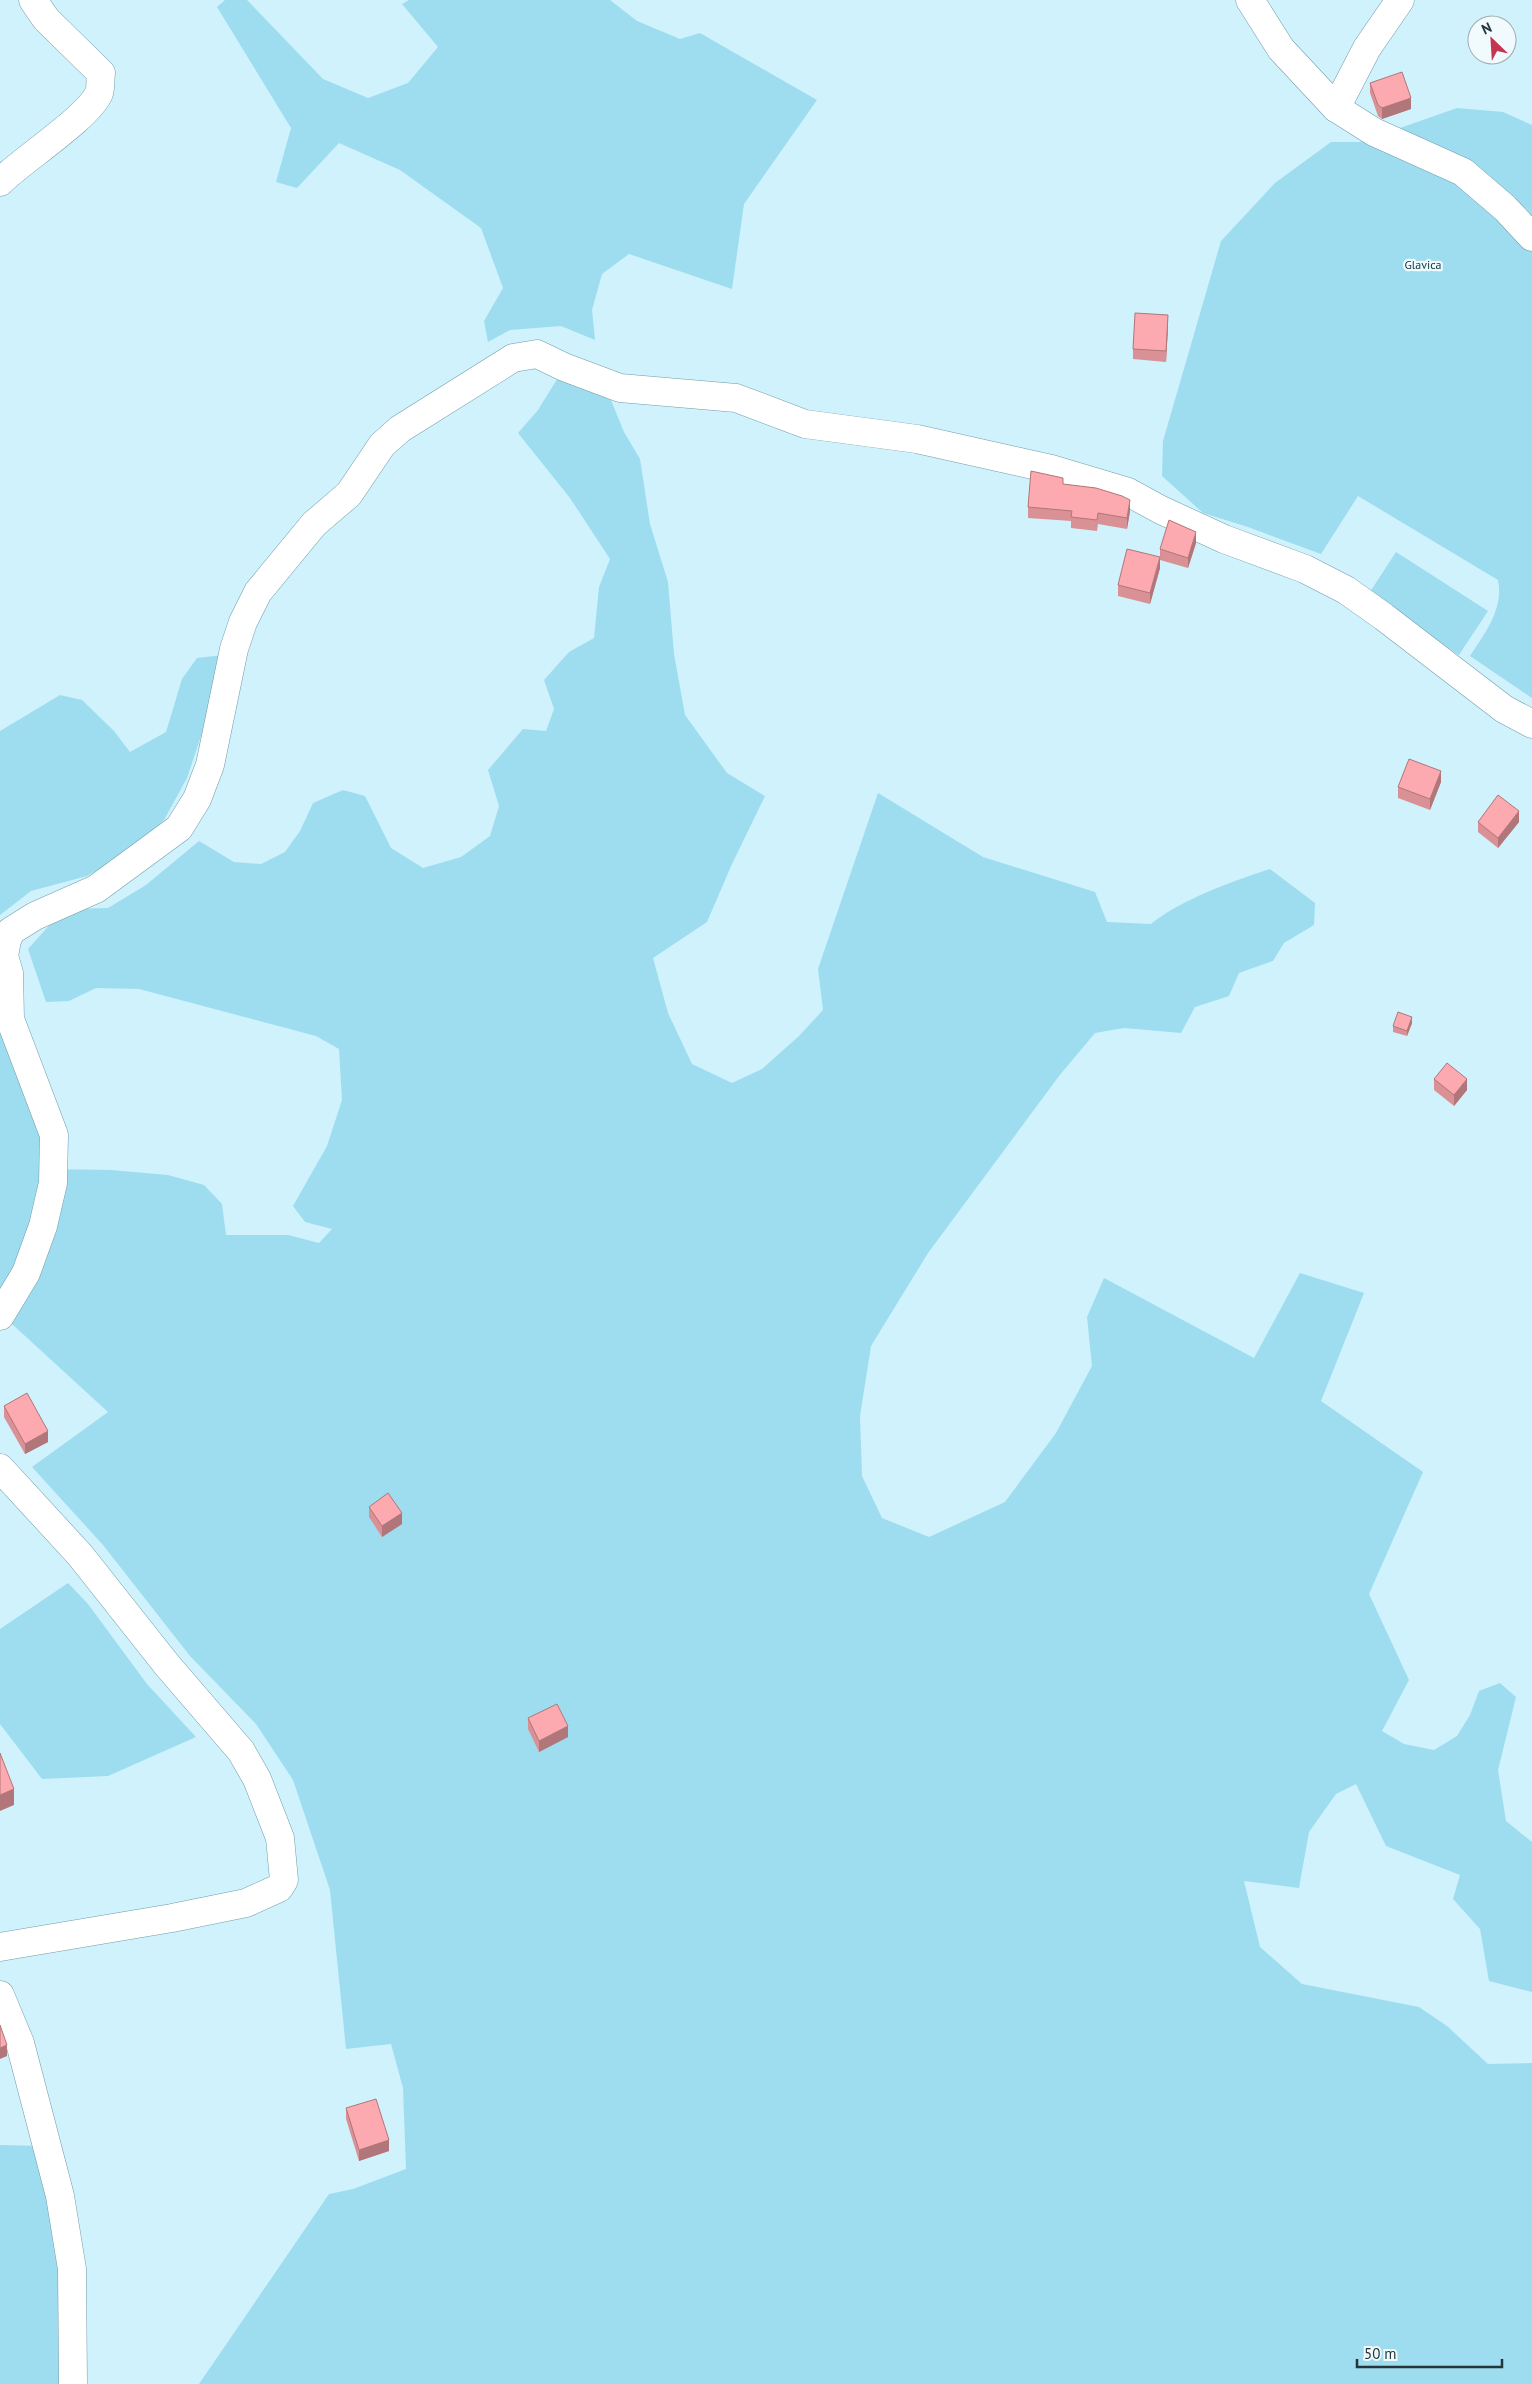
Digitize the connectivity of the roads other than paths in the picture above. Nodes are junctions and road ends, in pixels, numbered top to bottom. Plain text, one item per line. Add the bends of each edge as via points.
1 (33, 0) edge
2 (1250, 0) edge
3 (1400, 0) edge
4 (1336, 108) junction
5 (0, 182) edge
6 (1532, 237) edge
7 (1532, 724) edge
8 (5, 1020) edge
9 (0, 1316) edge
10 (0, 1468) edge
11 (0, 1947) edge
12 (0, 1994) edge
13 (73, 2384) edge

1 - 5 street via 46,19 101,74 98,93 82,114
2 - 4 street via 1281,49
3 - 4 street via 1367,48
4 - 6 street via 1374,132 1463,172 1506,208
7 - 8 street via 1504,709 1346,590 1305,569 1215,535 1128,492 1051,469 917,439 805,424 736,398 620,388 537,354 513,358 400,429 382,445 349,494 314,524 258,592 234,649 210,765 197,800 179,828 96,889 35,916 11,931 4,956 9,973
8 - 9 street via 54,1135 53,1174 43,1226 26,1273
10 - 11 street via 80,1555 166,1665 241,1751 257,1779 280,1838 284,1880 279,1888 246,1903
12 - 13 street via 20,2043 60,2196 72,2268

